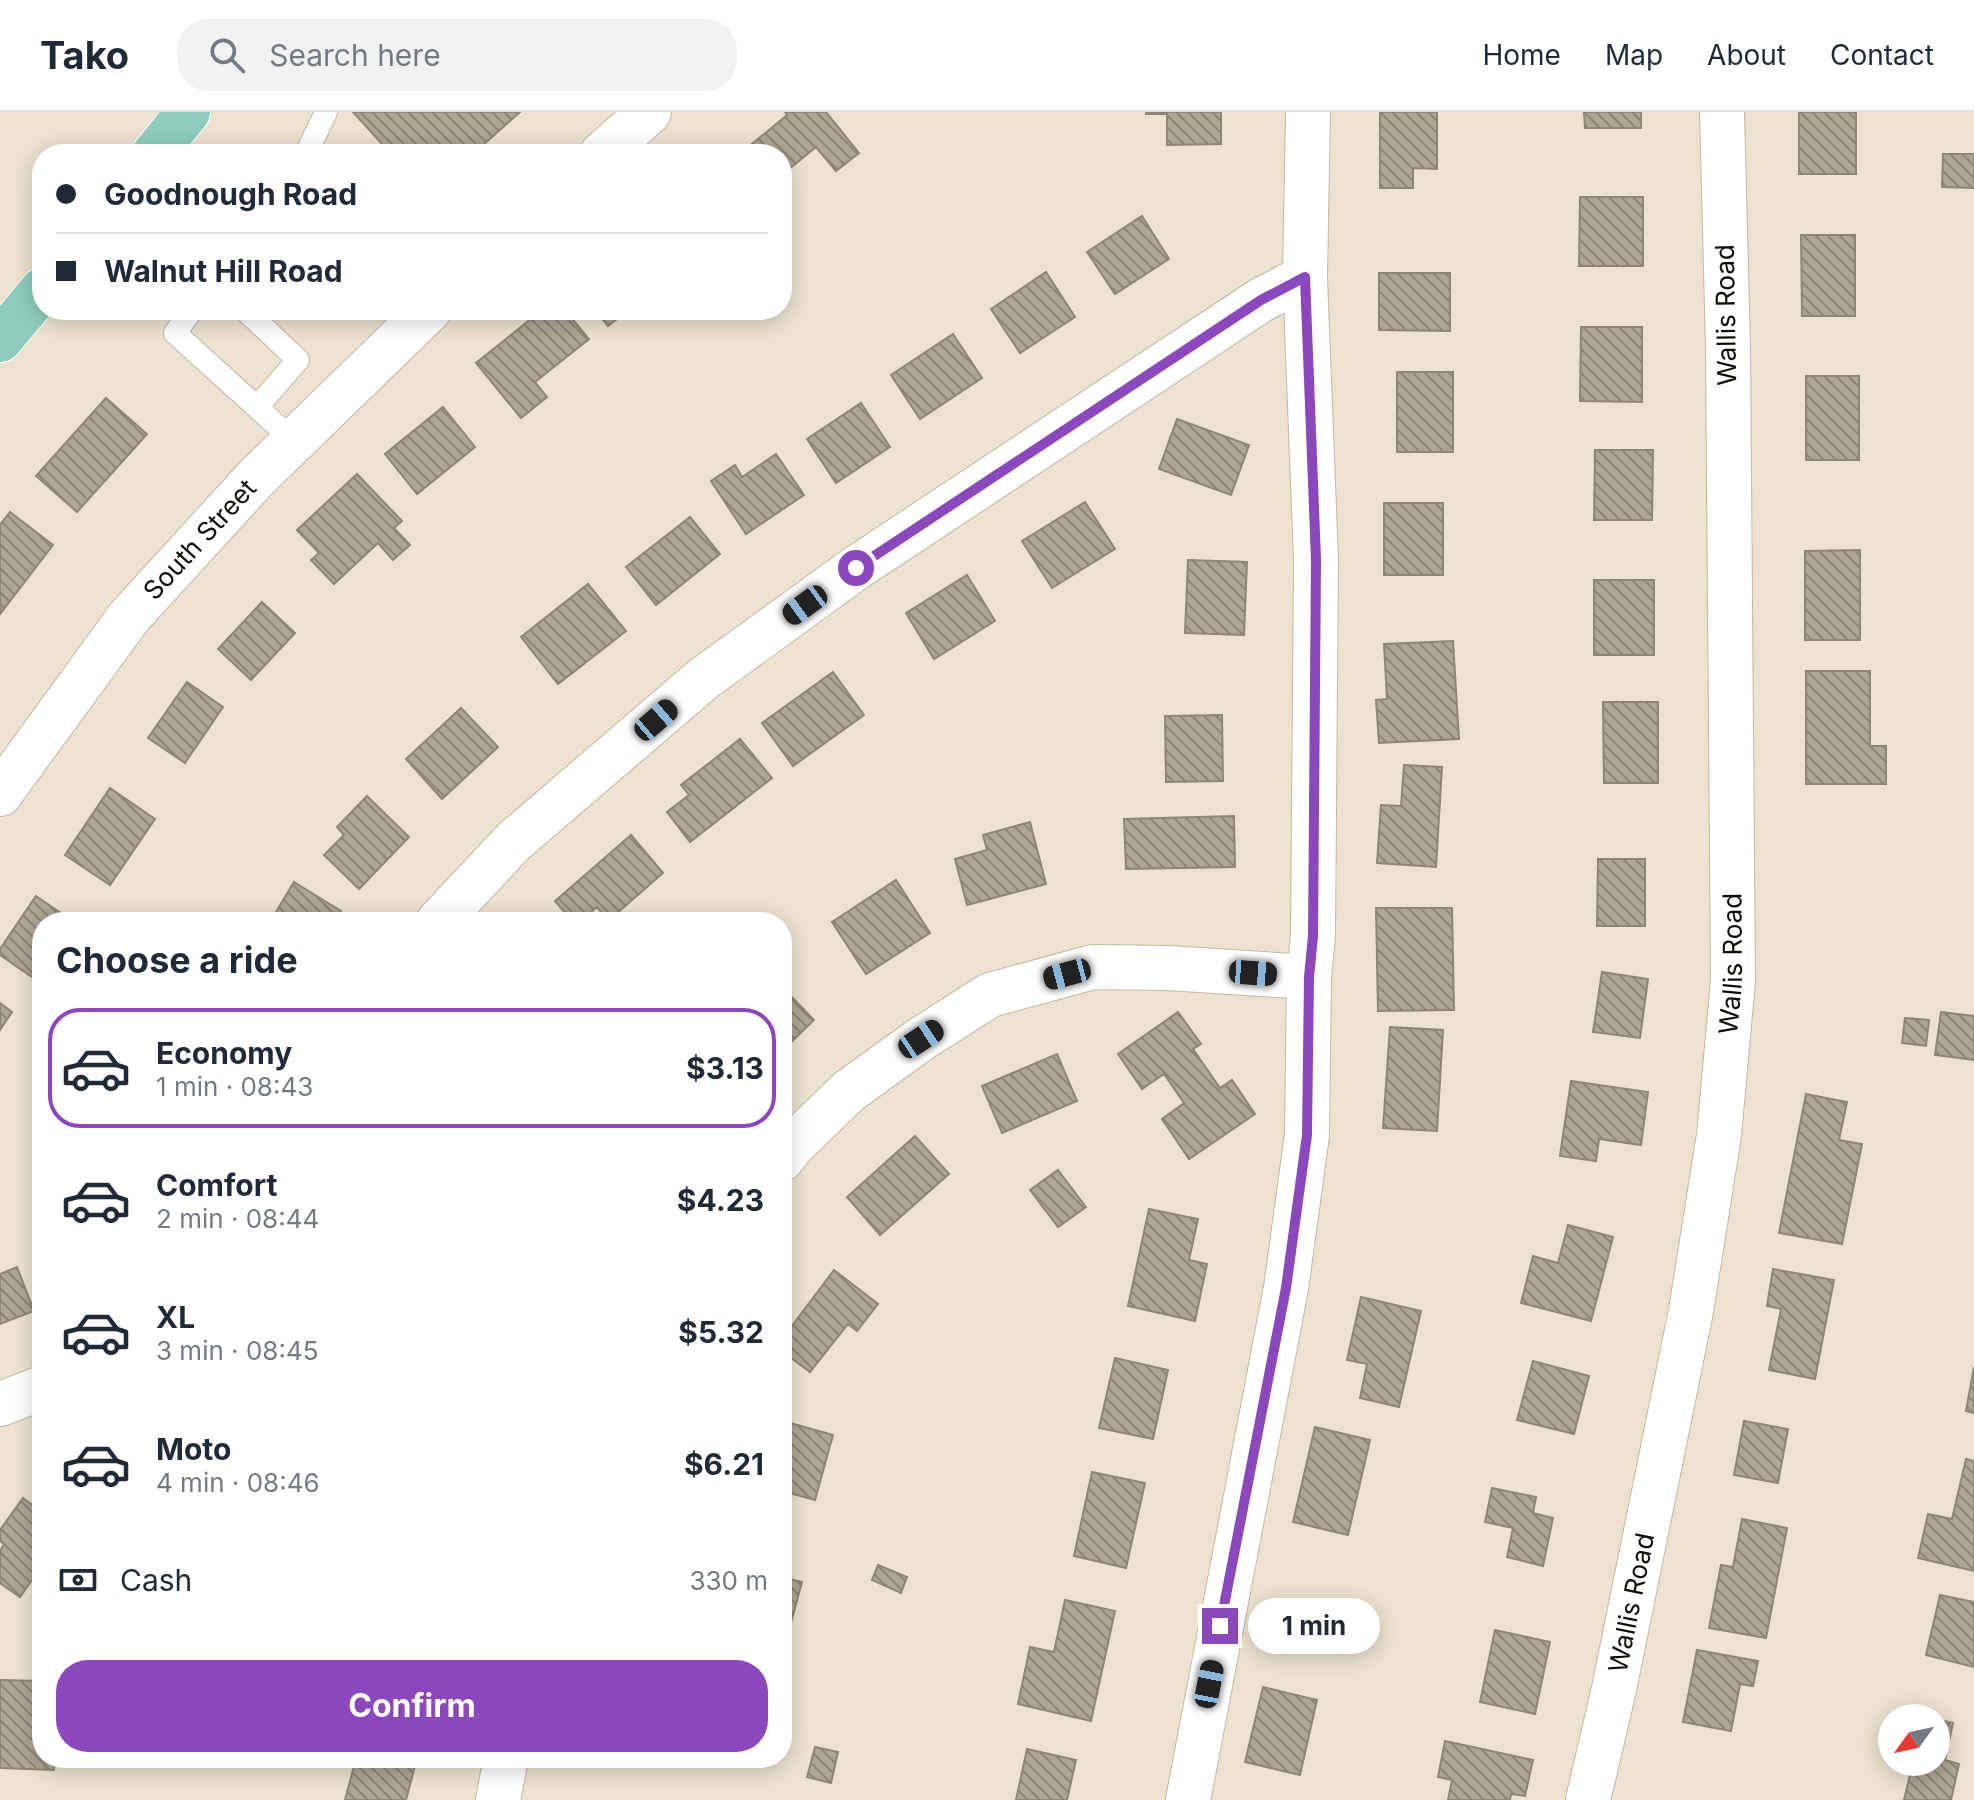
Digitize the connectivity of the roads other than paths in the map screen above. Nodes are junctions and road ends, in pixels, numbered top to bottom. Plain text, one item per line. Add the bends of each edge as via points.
1 (188, 112) edge
2 (326, 112) edge
3 (649, 112) edge
4 (1308, 112) edge
5 (1722, 112) edge
6 (162, 144) edge
7 (311, 144) edge
8 (613, 144) edge
9 (1305, 277) junction
10 (32, 302) edge
11 (185, 320) edge
12 (256, 320) edge
13 (408, 320) edge
14 (0, 340) edge
15 (257, 407) junction
16 (294, 441) junction
17 (0, 794) edge
18 (447, 912) edge
19 (1309, 977) junction
20 (792, 1146) edge
21 (32, 1392) edge
22 (0, 1404) edge
23 (504, 1768) edge
24 (498, 1800) edge
25 (1188, 1800) edge
26 (1588, 1800) edge

1 - 6 main road
2 - 7 lane
3 - 8 street
4 - 9 street
5 - 26 street, Wallis Road via 1733,981 1719,1135 1691,1311
9 - 18 street via 1261,300 869,560 703,679 514,841
9 - 19 street via 1316,560
10 - 14 main road
11 - 15 lane via 175,333
12 - 15 lane via 298,360
13 - 16 street, South Street
15 - 16 lane
16 - 17 street, South Street via 129,617
19 - 20 street via 1093,967 990,995 849,1091
19 - 25 street via 1307,1135 1286,1288
21 - 22 street
23 - 24 street

